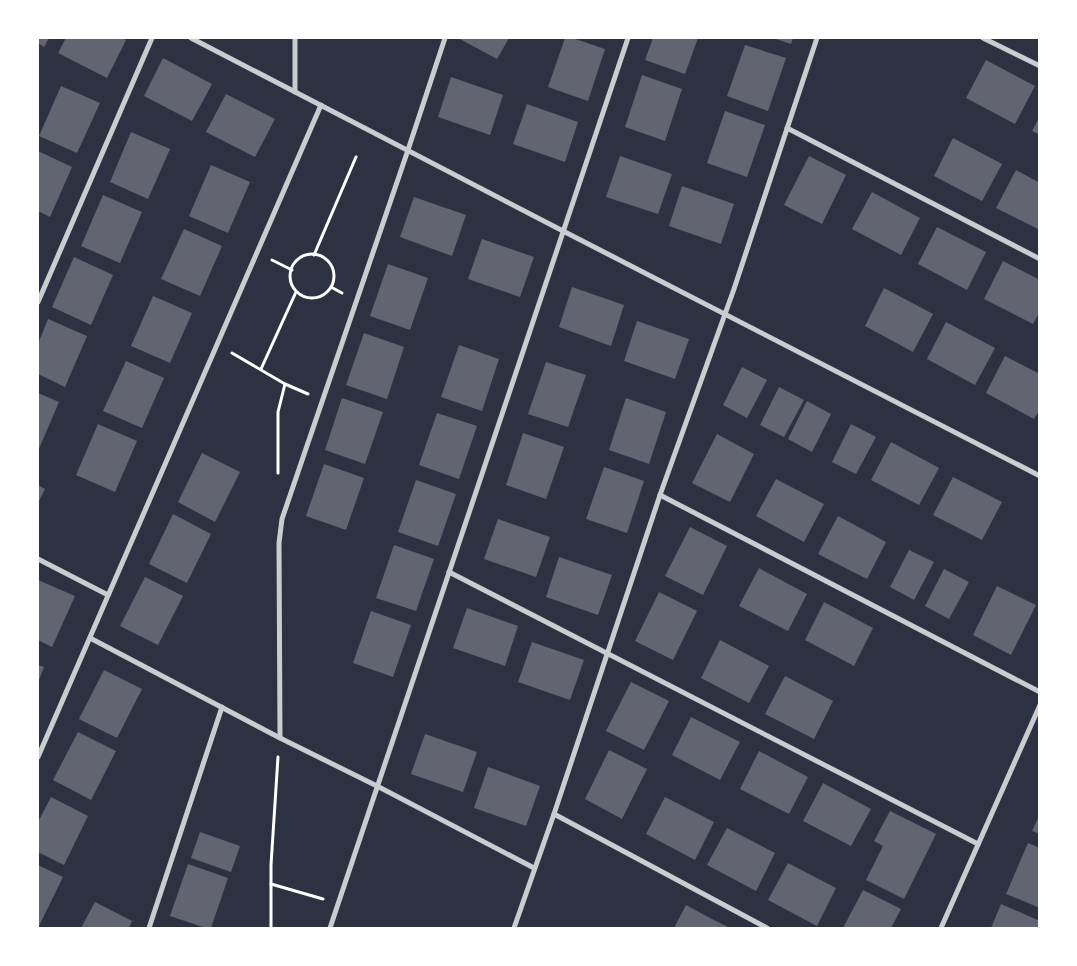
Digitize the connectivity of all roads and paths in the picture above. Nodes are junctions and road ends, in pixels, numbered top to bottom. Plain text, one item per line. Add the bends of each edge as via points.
1 (152, 38) edge
2 (191, 38) edge
3 (295, 38) edge
4 (445, 38) edge
5 (628, 38) edge
6 (818, 38) edge
7 (983, 38) edge
8 (1040, 66) edge
9 (295, 92) junction
10 (321, 105) junction
11 (787, 128) junction
12 (408, 150) junction
13 (356, 157) dead end
14 (563, 231) junction
15 (314, 255) junction
16 (1040, 260) edge
17 (296, 292) junction
18 (38, 302) edge
19 (725, 314) junction
20 (217, 344) junction
21 (261, 369) junction
22 (285, 384) junction
23 (322, 400) junction
24 (278, 473) dead end
25 (1040, 476) edge
26 (660, 495) junction
27 (38, 558) edge
28 (449, 572) junction
29 (108, 595) junction
30 (90, 638) junction
31 (607, 653) junction
32 (1040, 692) edge
33 (1040, 705) edge
34 (222, 707) junction
35 (280, 738) junction
36 (40, 745) edge
37 (38, 758) edge
38 (377, 786) junction
39 (554, 814) junction
40 (978, 844) junction
41 (534, 868) junction
42 (271, 884) junction
43 (338, 903) junction
44 (149, 928) edge
45 (271, 928) edge
46 (330, 928) edge
47 (514, 928) edge
48 (767, 928) edge
49 (941, 928) edge

1 - 18 street
2 - 9 street
3 - 9 street
4 - 12 street
5 - 14 street
6 - 11 street
7 - 8 street
9 - 10 street
10 - 12 street
10 - 20 street
11 - 16 street
11 - 19 street
12 - 14 street
12 - 23 street
13 - 15 path
14 - 19 street
14 - 28 street
15 - 17 path via 306,255 294,264 290,278
15 - 17 path via 328,260 332,266 332,286 329,292 317,298
17 - 21 path
19 - 25 street
19 - 26 street
20 - 21 path
20 - 29 street
21 - 22 path
22 - 23 path
22 - 24 path via 278,412
23 - 35 street via 282,519 279,543
26 - 31 street
26 - 32 street
27 - 29 street
28 - 31 street
28 - 38 street
29 - 30 street
30 - 34 street
30 - 36 street
31 - 39 street
31 - 40 street
33 - 40 street
34 - 35 street
34 - 44 street
35 - 38 street
35 - 42 path
36 - 37 street
38 - 41 street
38 - 43 street
39 - 41 street
39 - 48 street
40 - 49 street
41 - 47 street
42 - 43 path
42 - 45 path
43 - 46 street

